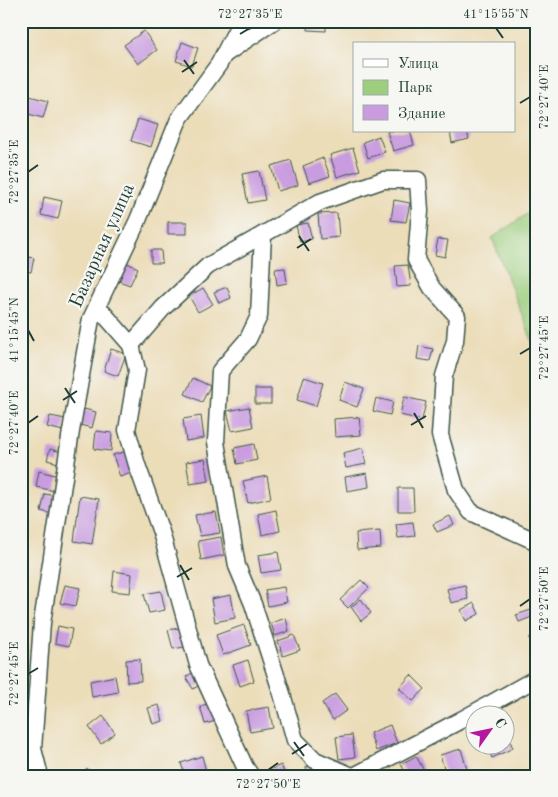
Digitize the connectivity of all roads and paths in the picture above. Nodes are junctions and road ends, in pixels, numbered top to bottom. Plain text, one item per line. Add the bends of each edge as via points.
1 (241, 21) edge
2 (274, 21) edge
3 (224, 55) junction
4 (263, 235) junction
5 (97, 306) junction
6 (131, 345) junction
7 (537, 542) edge
8 (537, 678) edge
9 (40, 776) edge
10 (251, 776) edge
11 (353, 776) edge

1 - 3 street, Базарная улица
2 - 3 street
3 - 5 street, Базарная улица via 179,119 138,220
4 - 6 street via 208,266 163,308
4 - 7 street via 320,202 383,180 418,180 420,212 416,260 432,288 457,316 456,340 444,376 440,435 456,490 471,512
4 - 11 street via 259,316 248,339 220,371 216,442 237,566 256,613 295,740 315,760
5 - 6 street
5 - 9 street, Базарная улица via 91,319 71,431 42,623 33,750
6 - 10 street via 137,370 127,430 198,665
8 - 11 street

